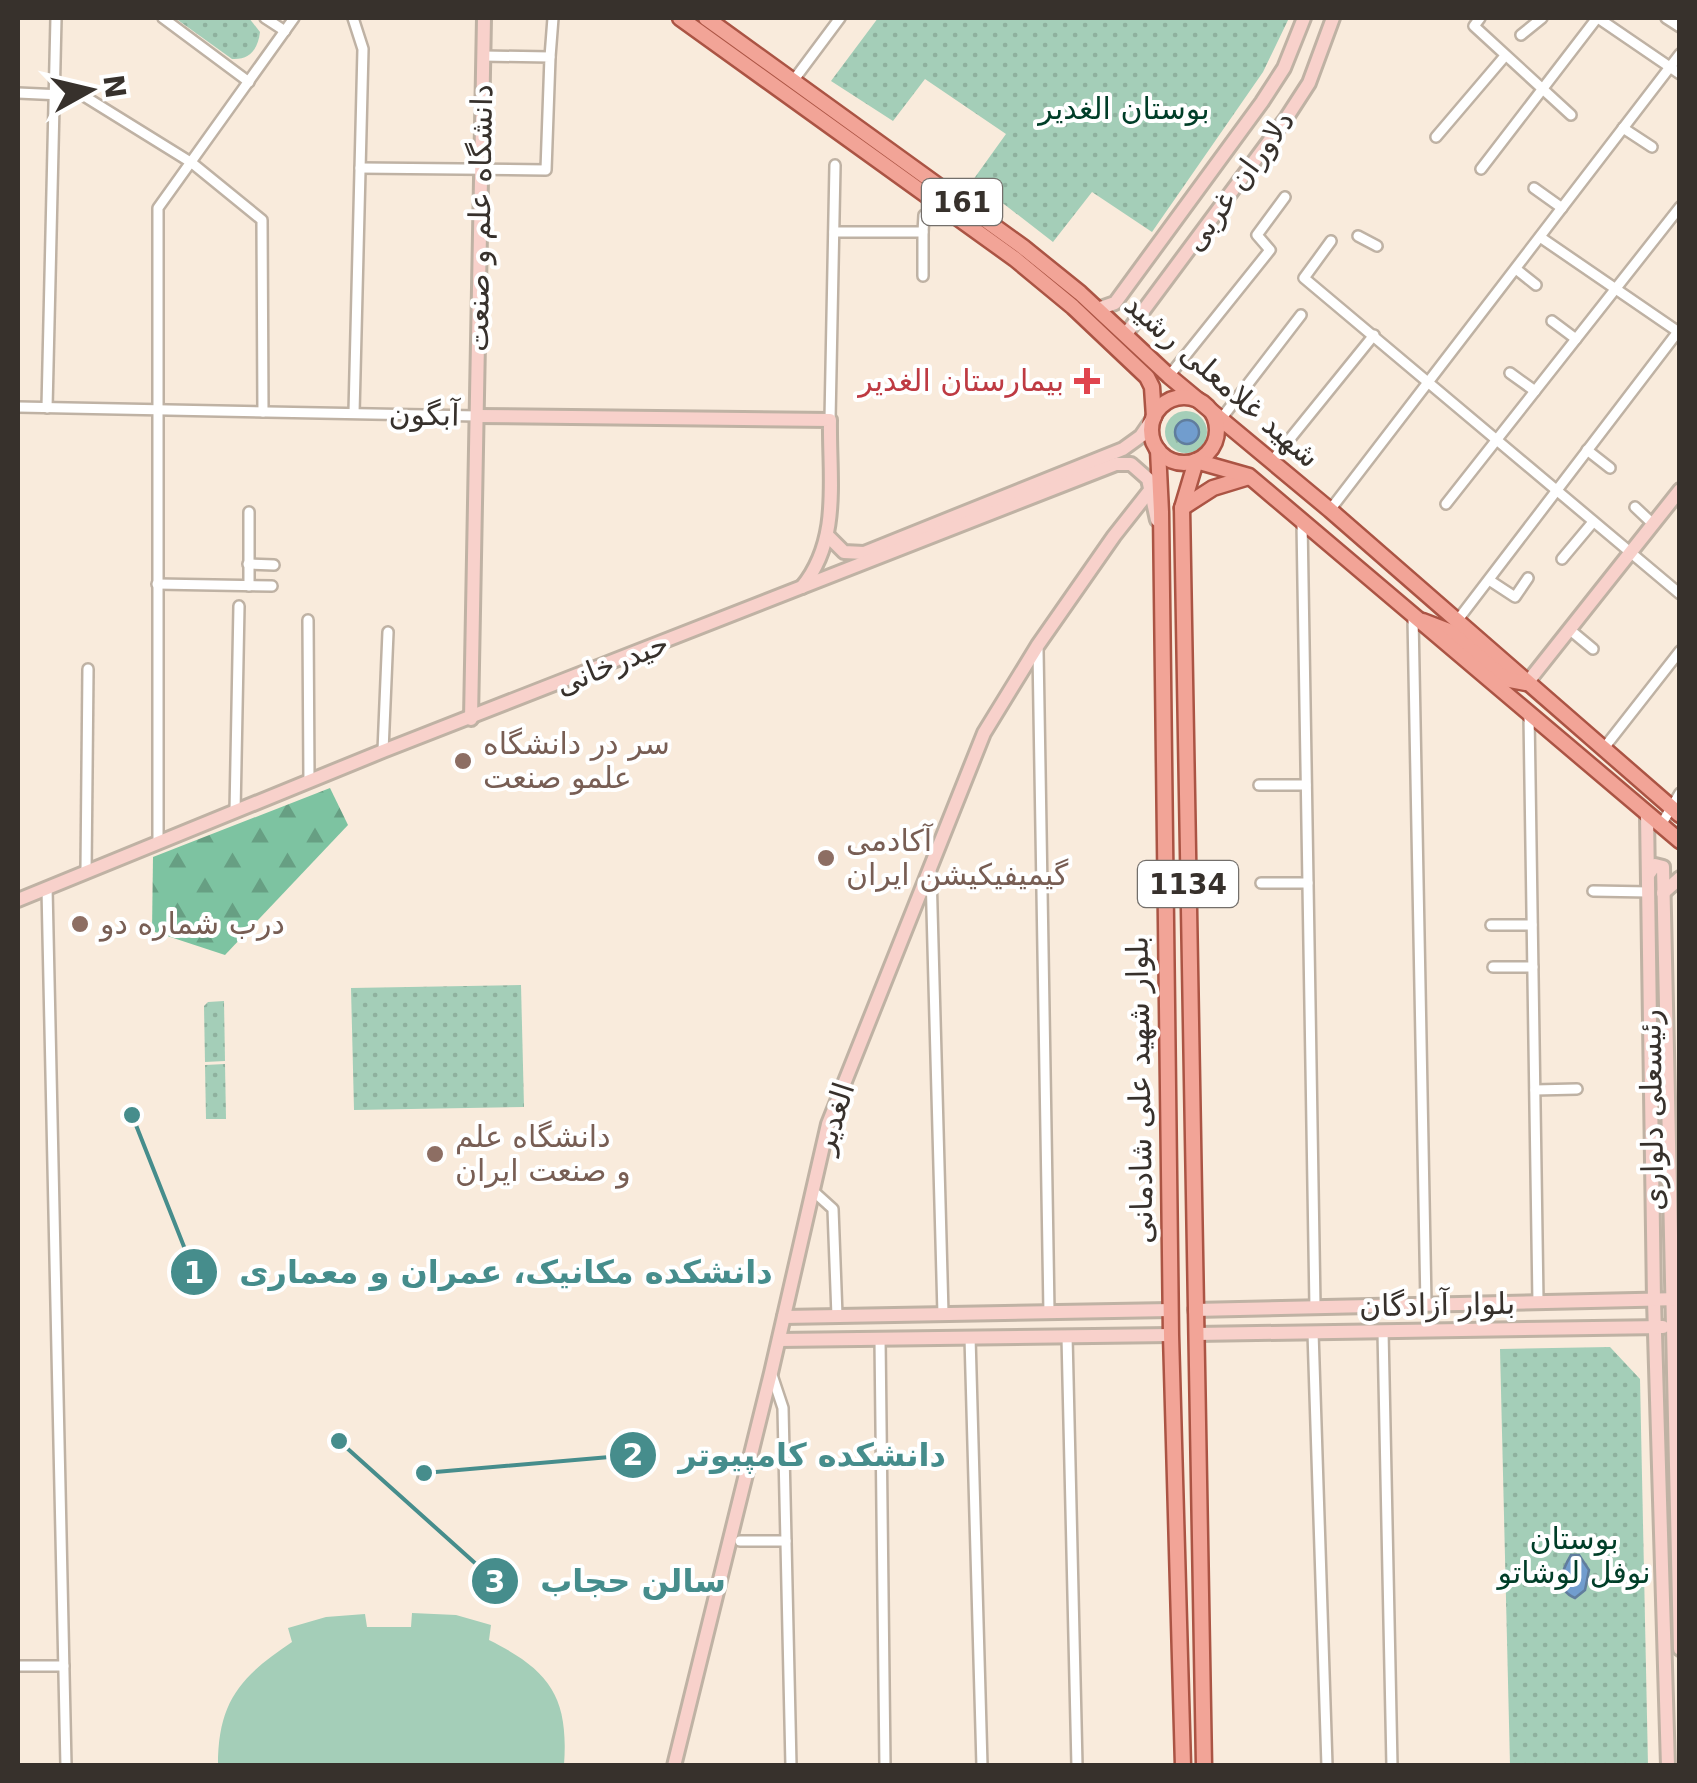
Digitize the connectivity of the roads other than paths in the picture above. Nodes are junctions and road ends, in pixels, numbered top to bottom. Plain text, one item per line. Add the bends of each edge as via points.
1 (56, 18) edge
2 (163, 18) edge
3 (265, 18) edge
4 (294, 18) edge
5 (353, 18) edge
6 (484, 18) edge
7 (553, 18) edge
8 (680, 18) edge
9 (706, 18) edge
10 (840, 18) edge
11 (1304, 18) edge
12 (1333, 18) edge
13 (1542, 18) edge
14 (1598, 18) edge
15 (1666, 18) edge
16 (1477, 22) edge
17 (1680, 26) edge
18 (285, 31) junction
19 (1520, 35) dead end
20 (1680, 54) edge
21 (483, 56) junction
22 (1505, 56) junction
23 (550, 57) junction
24 (1669, 68) junction
25 (1680, 74) edge
26 (793, 80) junction
27 (248, 82) junction
28 (1541, 90) junction
29 (18, 93) edge
30 (52, 94) junction
31 (1571, 115) dead end
32 (1623, 128) junction
33 (1436, 136) dead end
34 (1652, 147) dead end
35 (192, 163) junction
36 (836, 165) dead end
37 (360, 168) junction
38 (481, 168) junction
39 (1481, 168) dead end
40 (1534, 188) dead end
41 (1284, 197) dead end
42 (1680, 207) edge
43 (1562, 208) junction
44 (924, 215) dead end
45 (834, 232) junction
46 (924, 232) junction
47 (1358, 236) dead end
48 (1540, 237) junction
49 (1331, 241) dead end
50 (1377, 246) dead end
51 (1516, 269) junction
52 (923, 276) dead end
53 (1536, 284) dead end
54 (1615, 289) junction
55 (1098, 309) junction
56 (1301, 314) dead end
57 (1552, 321) dead end
58 (1679, 332) edge
59 (1126, 334) junction
60 (1374, 334) junction
61 (1576, 339) junction
62 (1510, 373) dead end
63 (1170, 376) junction
64 (1428, 382) junction
65 (1535, 391) junction
66 (1204, 404) junction
67 (18, 407) edge
68 (47, 408) junction
69 (156, 410) junction
70 (264, 412) junction
71 (354, 413) junction
72 (477, 416) junction
73 (507, 416) junction
74 (1154, 417) junction
75 (1221, 419) junction
76 (830, 420) junction
77 (1496, 440) junction
78 (476, 442) junction
79 (1158, 450) junction
80 (1587, 450) junction
81 (1196, 461) junction
82 (1272, 461) junction
83 (1610, 468) dead end
84 (1250, 476) junction
85 (1680, 490) edge
86 (1557, 491) junction
87 (1156, 493) junction
88 (1183, 503) junction
89 (1446, 504) dead end
90 (1636, 507) dead end
91 (1674, 508) edge
92 (1330, 510) junction
93 (249, 512) dead end
94 (1302, 519) junction
95 (1125, 522) junction
96 (1593, 522) junction
97 (1653, 524) junction
98 (1160, 529) junction
99 (829, 536) junction
100 (1630, 552) junction
101 (1562, 559) dead end
102 (248, 564) junction
103 (274, 565) dead end
104 (1528, 578) dead end
105 (1489, 580) junction
106 (156, 584) junction
107 (248, 586) junction
108 (272, 586) dead end
109 (800, 589) junction
110 (1680, 594) edge
111 (238, 606) dead end
112 (1413, 617) junction
113 (308, 620) dead end
114 (1457, 622) junction
115 (1569, 629) junction
116 (388, 632) dead end
117 (1038, 645) junction
118 (1593, 650) dead end
119 (1680, 651) edge
120 (88, 669) dead end
121 (1526, 683) junction
122 (1554, 706) junction
123 (471, 719) junction
124 (1534, 719) junction
125 (1604, 748) junction
126 (383, 751) junction
127 (310, 781) junction
128 (1306, 784) junction
129 (1259, 785) dead end
130 (1680, 793) edge
131 (1674, 810) edge
132 (235, 812) junction
133 (1648, 814) junction
134 (1660, 826) junction
135 (1680, 841) edge
136 (158, 843) junction
137 (931, 866) junction
138 (86, 872) junction
139 (1680, 878) edge
140 (1308, 882) junction
141 (1261, 884) dead end
142 (47, 888) junction
143 (1593, 891) dead end
144 (1656, 892) junction
145 (18, 900) edge
146 (1532, 925) junction
147 (1491, 926) dead end
148 (1492, 967) dead end
149 (1533, 967) junction
150 (1577, 1089) dead end
151 (1535, 1090) junction
152 (812, 1190) junction
153 (1654, 1300) junction
154 (1675, 1300) edge
155 (1538, 1302) junction
156 (1426, 1305) junction
157 (1315, 1307) junction
158 (1170, 1310) junction
159 (1195, 1310) junction
160 (1049, 1312) junction
161 (943, 1314) junction
162 (837, 1316) junction
163 (784, 1317) junction
164 (1655, 1327) junction
165 (1675, 1327) edge
166 (1384, 1331) junction
167 (1313, 1332) junction
168 (1196, 1334) junction
169 (1171, 1335) junction
170 (1067, 1336) junction
171 (970, 1338) junction
172 (880, 1339) junction
173 (779, 1340) junction
174 (771, 1373) junction
175 (740, 1541) dead end
176 (786, 1541) junction
177 (1680, 1649) edge
178 (18, 1666) edge
179 (64, 1666) junction
180 (66, 1766) edge
181 (674, 1766) edge
182 (791, 1766) edge
183 (886, 1766) edge
184 (982, 1766) edge
185 (1076, 1766) edge
186 (1183, 1766) edge
187 (1204, 1766) edge
188 (1327, 1766) edge
189 (1392, 1766) edge
190 (1668, 1766) edge

1 - 30 street
2 - 27 street
3 - 18 street
4 - 18 street
5 - 37 street via 363,49
6 - 21 main road, دانشگاه علم و صنعت
7 - 23 street
8 - 74 main road, شهید غلامعلی رشید / 161 via 1015,259 1147,377
9 - 26 main road, شهید غلامعلی رشید / 161
10 - 26 street
11 - 55 main road, دلاوران غربی via 1284,68 1233,144 1115,303
12 - 59 main road, دلاوران غربی via 1309,83 1287,117
13 - 19 street
14 - 24 street
14 - 28 street
15 - 17 street
16 - 22 street
18 - 27 street
20 - 24 street
21 - 23 street
21 - 38 main road, دانشگاه علم و صنعت
22 - 28 street
22 - 33 street
23 - 38 street via 546,170
24 - 25 street
24 - 32 street
26 - 55 main road, شهید غلامعلی رشید / 161
27 - 35 street
28 - 31 street
28 - 39 street
29 - 30 street
30 - 35 street via 84,96
30 - 68 street
32 - 34 street
32 - 43 street
35 - 69 street via 158,208
35 - 70 street via 262,220
36 - 45 street
37 - 38 street
37 - 71 street
38 - 72 main road, دانشگاه علم و صنعت
40 - 43 street
41 - 63 street via 1258,234 1270,250
42 - 54 street
43 - 48 street
44 - 46 street
45 - 46 street
45 - 76 street
46 - 52 street
47 - 50 street
48 - 51 street
48 - 54 street
49 - 60 street via 1304,278
51 - 53 street
51 - 64 street
54 - 58 street
54 - 61 street
55 - 59 main road, شهید غلامعلی رشید / 161
56 - 75 street
57 - 61 street
58 - 80 street
59 - 63 main road, شهید غلامعلی رشید / 161
60 - 64 street
60 - 82 street
61 - 65 street
62 - 65 street
63 - 66 main road, شهید غلامعلی رشید / 161
64 - 77 street
64 - 92 street
65 - 77 street
66 - 74 main road via 1176,398
66 - 75 main road, شهید غلامعلی رشید / 161
66 - 81 main road via 1216,435
67 - 68 street, آبگون
68 - 69 street, آبگون
69 - 70 street, آبگون
69 - 106 street
70 - 71 street, آبگون
71 - 72 street, آبگون
72 - 73 main road, آبگون
72 - 78 main road, دانشگاه علم و صنعت
73 - 76 main road, آبگون
73 - 78 main road via 490,422
74 - 79 main road
74 - 99 main road via 1123,450 864,553 844,552
75 - 82 main road, شهید غلامعلی رشید / 161
76 - 99 main road
77 - 86 street
77 - 89 street
78 - 123 main road, دانشگاه علم و صنعت
79 - 81 main road via 1179,463
79 - 87 main road, بلوار شهید علی شادمانی / 1134
80 - 83 street
80 - 86 street
81 - 84 main road, شهید غلامعلی رشید
81 - 88 main road, بلوار شهید علی شادمانی / 1134
82 - 92 main road, شهید غلامعلی رشید / 161
84 - 88 main road
84 - 94 main road, شهید غلامعلی رشید
85 - 91 main road
86 - 96 street
86 - 105 street
87 - 88 main road via 1172,493
87 - 95 main road, الغدیر
87 - 98 main road, بلوار شهید علی شادمانی / 1134
87 - 109 main road, حیدرخانی via 1131,464 1116,464
88 - 159 main road, بلوار شهید علی شادمانی / 1134
90 - 97 street
91 - 97 main road
92 - 114 main road, شهید غلامعلی رشید / 161
93 - 102 street
94 - 112 main road, شهید غلامعلی رشید
94 - 128 street
95 - 98 main road
95 - 117 main road, الغدیر
96 - 100 street
96 - 101 street
97 - 100 main road
98 - 158 main road, بلوار شهید علی شادمانی / 1134
99 - 109 main road
100 - 110 street
100 - 115 main road
102 - 103 street
102 - 107 street
104 - 105 street via 1515,598
105 - 114 street
106 - 107 street
106 - 136 street
107 - 108 street
109 - 123 main road, حیدرخانی
111 - 132 street
112 - 121 main road via 1449,631 1505,680
112 - 124 main road, شهید غلامعلی رشید
112 - 156 street
113 - 127 street
114 - 121 main road, شهید غلامعلی رشید / 161
115 - 118 street
115 - 121 main road
116 - 126 street
117 - 137 main road, الغدیر via 984,734
117 - 160 street
119 - 125 street
120 - 138 street
121 - 122 main road, شهید غلامعلی رشید / 161
122 - 124 main road
122 - 125 main road, شهید غلامعلی رشید / 161
123 - 126 main road, حیدرخانی
124 - 133 main road, شهید غلامعلی رشید
124 - 146 street
125 - 131 main road, شهید غلامعلی رشید / 161
126 - 127 main road, حیدرخانی
127 - 132 main road, حیدرخانی
128 - 129 street
128 - 140 street
130 - 131 street
131 - 134 street
132 - 136 main road, حیدرخانی
133 - 134 main road, شهید غلامعلی رشید
133 - 144 main road, رئیسعلی دلواری via 1648,874
134 - 135 main road, شهید غلامعلی رشید
136 - 138 main road, حیدرخانی
137 - 152 main road, الغدیر via 828,1124
137 - 161 street
138 - 142 main road, حیدرخانی
139 - 144 main road
140 - 141 street
140 - 157 street
142 - 145 main road, حیدرخانی
142 - 179 street
143 - 144 street
144 - 153 main road, رئیسعلی دلواری
144 - 154 main road, رئیسعلی دلواری
146 - 147 street
146 - 149 street
148 - 149 street
149 - 151 street
150 - 151 street
151 - 155 street
152 - 162 street via 833,1209
152 - 163 main road, الغدیر
153 - 154 main road, بلوار آزادگان
153 - 155 main road, بلوار آزادگان
153 - 164 main road, رئیسعلی دلواری
154 - 165 main road, رئیسعلی دلواری
155 - 156 main road, بلوار آزادگان
156 - 157 main road, بلوار آزادگان
157 - 159 main road, بلوار آزادگان
158 - 159 main road
158 - 160 main road
158 - 169 main road, 1134
159 - 168 main road, 1134
160 - 161 main road
161 - 162 main road
162 - 163 main road
163 - 173 main road, الغدیر
164 - 165 main road, بلوار آزادگان
164 - 166 main road, بلوار آزادگان
164 - 190 main road, رئیسعلی دلواری
165 - 177 main road, رئیسعلی دلواری
166 - 167 main road, بلوار آزادگان
166 - 189 street
167 - 168 main road, بلوار آزادگان
167 - 188 street
168 - 169 main road
168 - 187 main road, 1134
169 - 170 main road
169 - 186 main road, 1134
170 - 171 main road
170 - 185 street
171 - 172 main road
171 - 184 street
172 - 173 main road
172 - 183 street
173 - 174 main road, الغدیر
174 - 176 street via 783,1408
174 - 181 main road, الغدیر
175 - 176 street
176 - 182 street
178 - 179 street
179 - 180 street

